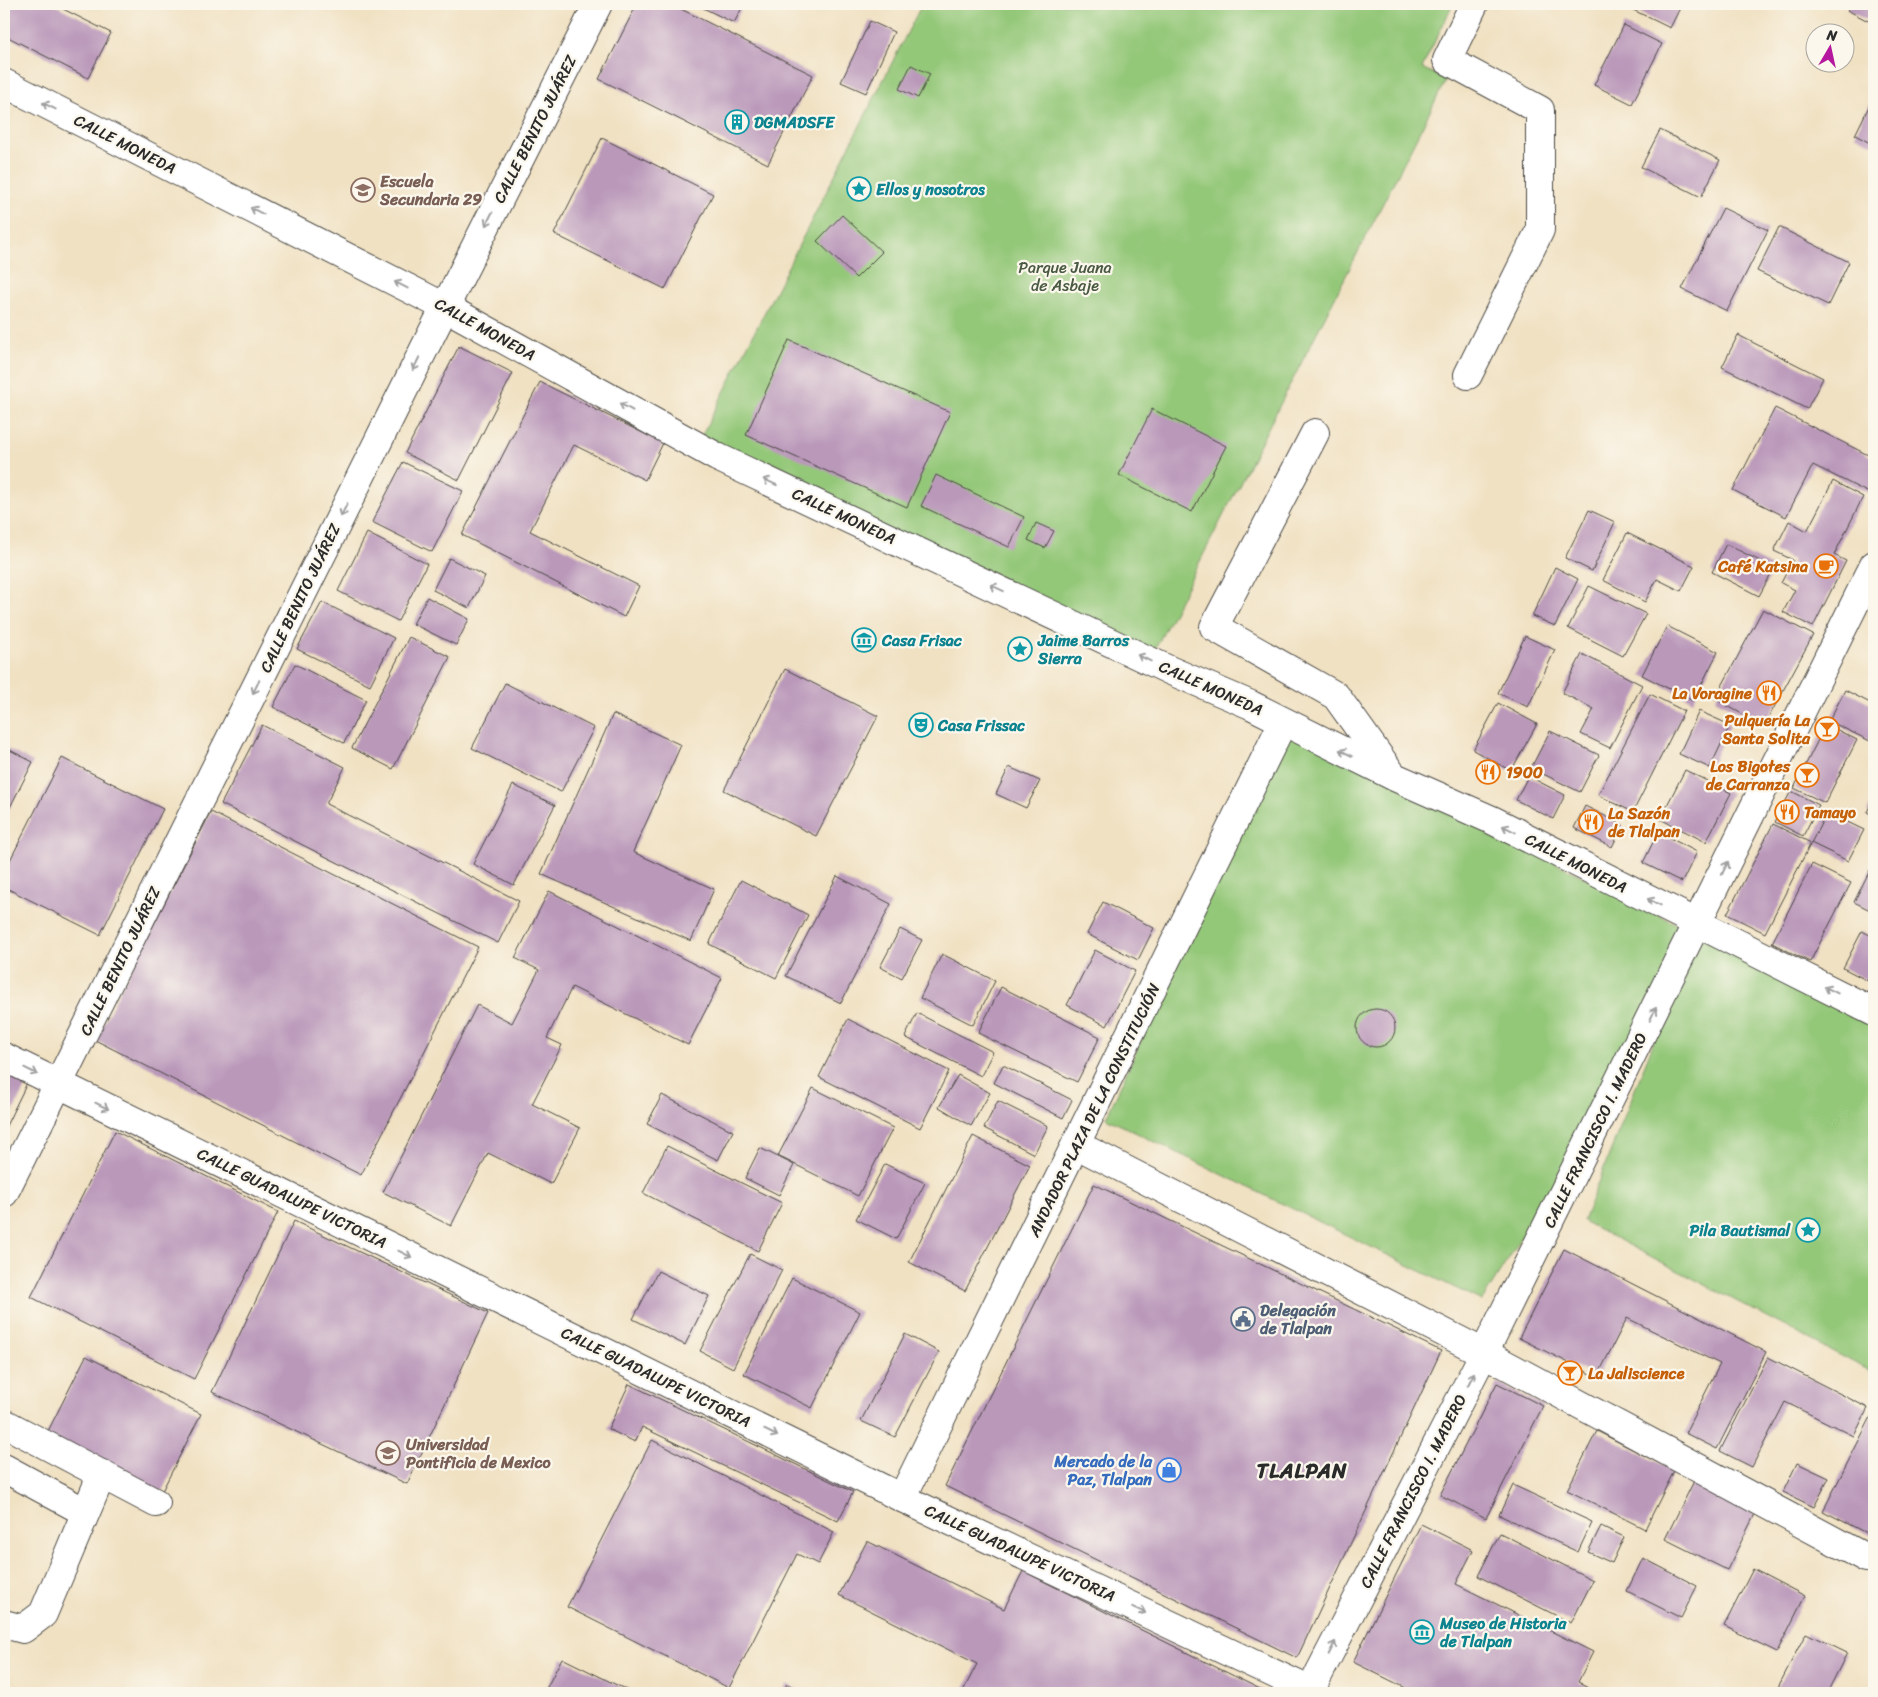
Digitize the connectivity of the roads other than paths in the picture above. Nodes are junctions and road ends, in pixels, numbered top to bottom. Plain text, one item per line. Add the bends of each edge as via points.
1 (598, 4) edge
2 (1474, 4) edge
3 (4, 84) edge
4 (445, 307) junction
5 (1468, 375) dead end
6 (1315, 432) dead end
7 (1874, 565) edge
8 (1283, 722) junction
9 (1393, 776) junction
10 (1698, 924) junction
11 (1874, 1012) edge
12 (4, 1057) edge
13 (59, 1084) junction
14 (1077, 1145) junction
15 (4, 1193) edge
16 (1484, 1353) junction
17 (4, 1423) edge
18 (4, 1468) edge
19 (102, 1474) junction
20 (902, 1498) junction
21 (156, 1503) dead end
22 (85, 1512) junction
23 (1866, 1558) dead end
24 (4, 1624) edge
25 (1311, 1692) edge

1 -> 4 street, CALLE BENITO JUÁREZ
2 - 5 street via 1447,60 1540,110 1540,230
4 -> 3 street, CALLE MONEDA
8 -> 4 street, CALLE MONEDA via 716,457
4 -> 13 street, CALLE BENITO JUÁREZ
6 - 9 street via 1214,627 1336,696
10 -> 7 street, CALLE FRANCISCO I. MADERO
9 -> 8 street, CALLE MONEDA
8 - 14 street, ANDADOR PLAZA DE LA CONSTITUCIÓN
10 -> 9 street, CALLE MONEDA via 1492,820
11 -> 10 street, CALLE MONEDA
16 -> 10 street, CALLE FRANCISCO I. MADERO
12 -> 13 street, CALLE GUADALUPE VICTORIA
13 - 15 street, CALLE BENITO JUÁREZ
13 -> 20 street, CALLE GUADALUPE VICTORIA
14 - 16 street
14 - 20 street, ANDADOR PLAZA DE LA CONSTITUCIÓN
16 - 23 street
25 -> 16 street, CALLE FRANCISCO I. MADERO
17 - 19 street
18 - 22 street
19 - 21 street
19 - 22 street
20 -> 25 street, CALLE GUADALUPE VICTORIA
22 - 24 street via 43,1614 22,1629

